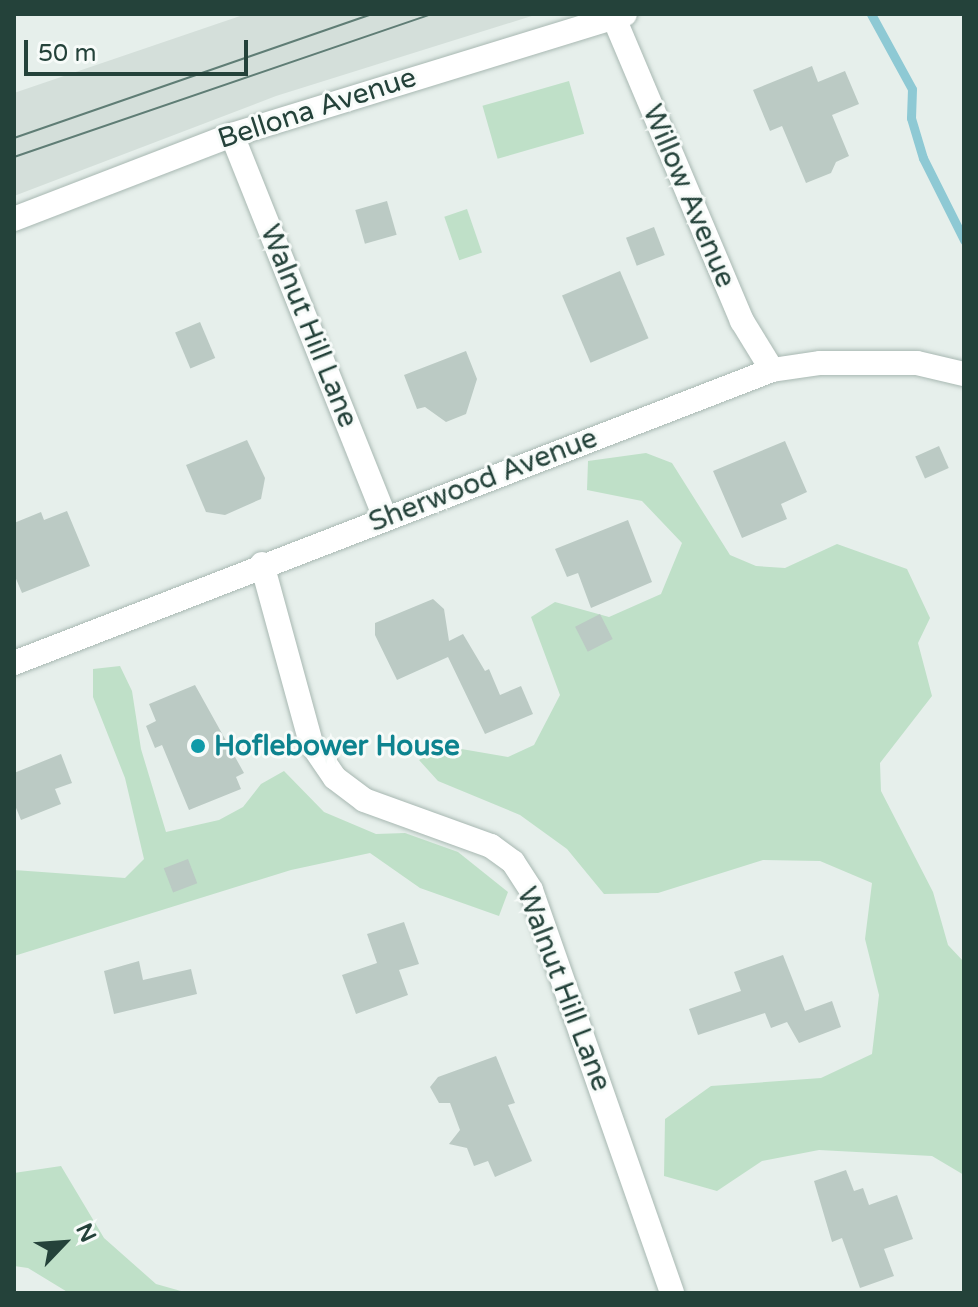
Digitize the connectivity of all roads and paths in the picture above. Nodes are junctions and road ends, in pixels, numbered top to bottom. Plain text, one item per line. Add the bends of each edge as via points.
1 (620, 16) edge
2 (232, 135) junction
3 (14, 219) edge
4 (772, 370) junction
5 (964, 374) edge
6 (385, 517) junction
7 (262, 564) junction
8 (14, 663) edge
9 (672, 1293) edge

1 - 2 street, Bellona Avenue
1 - 4 street, Willow Avenue via 742,321
2 - 3 street, Bellona Avenue
2 - 6 street, Walnut Hill Lane
4 - 5 street, Sherwood Avenue via 820,363 917,363
4 - 6 street, Sherwood Avenue
6 - 7 street, Sherwood Avenue
7 - 8 street, Sherwood Avenue
7 - 9 street, Walnut Hill Lane via 311,743 335,778 364,800 491,846 513,862 531,890

